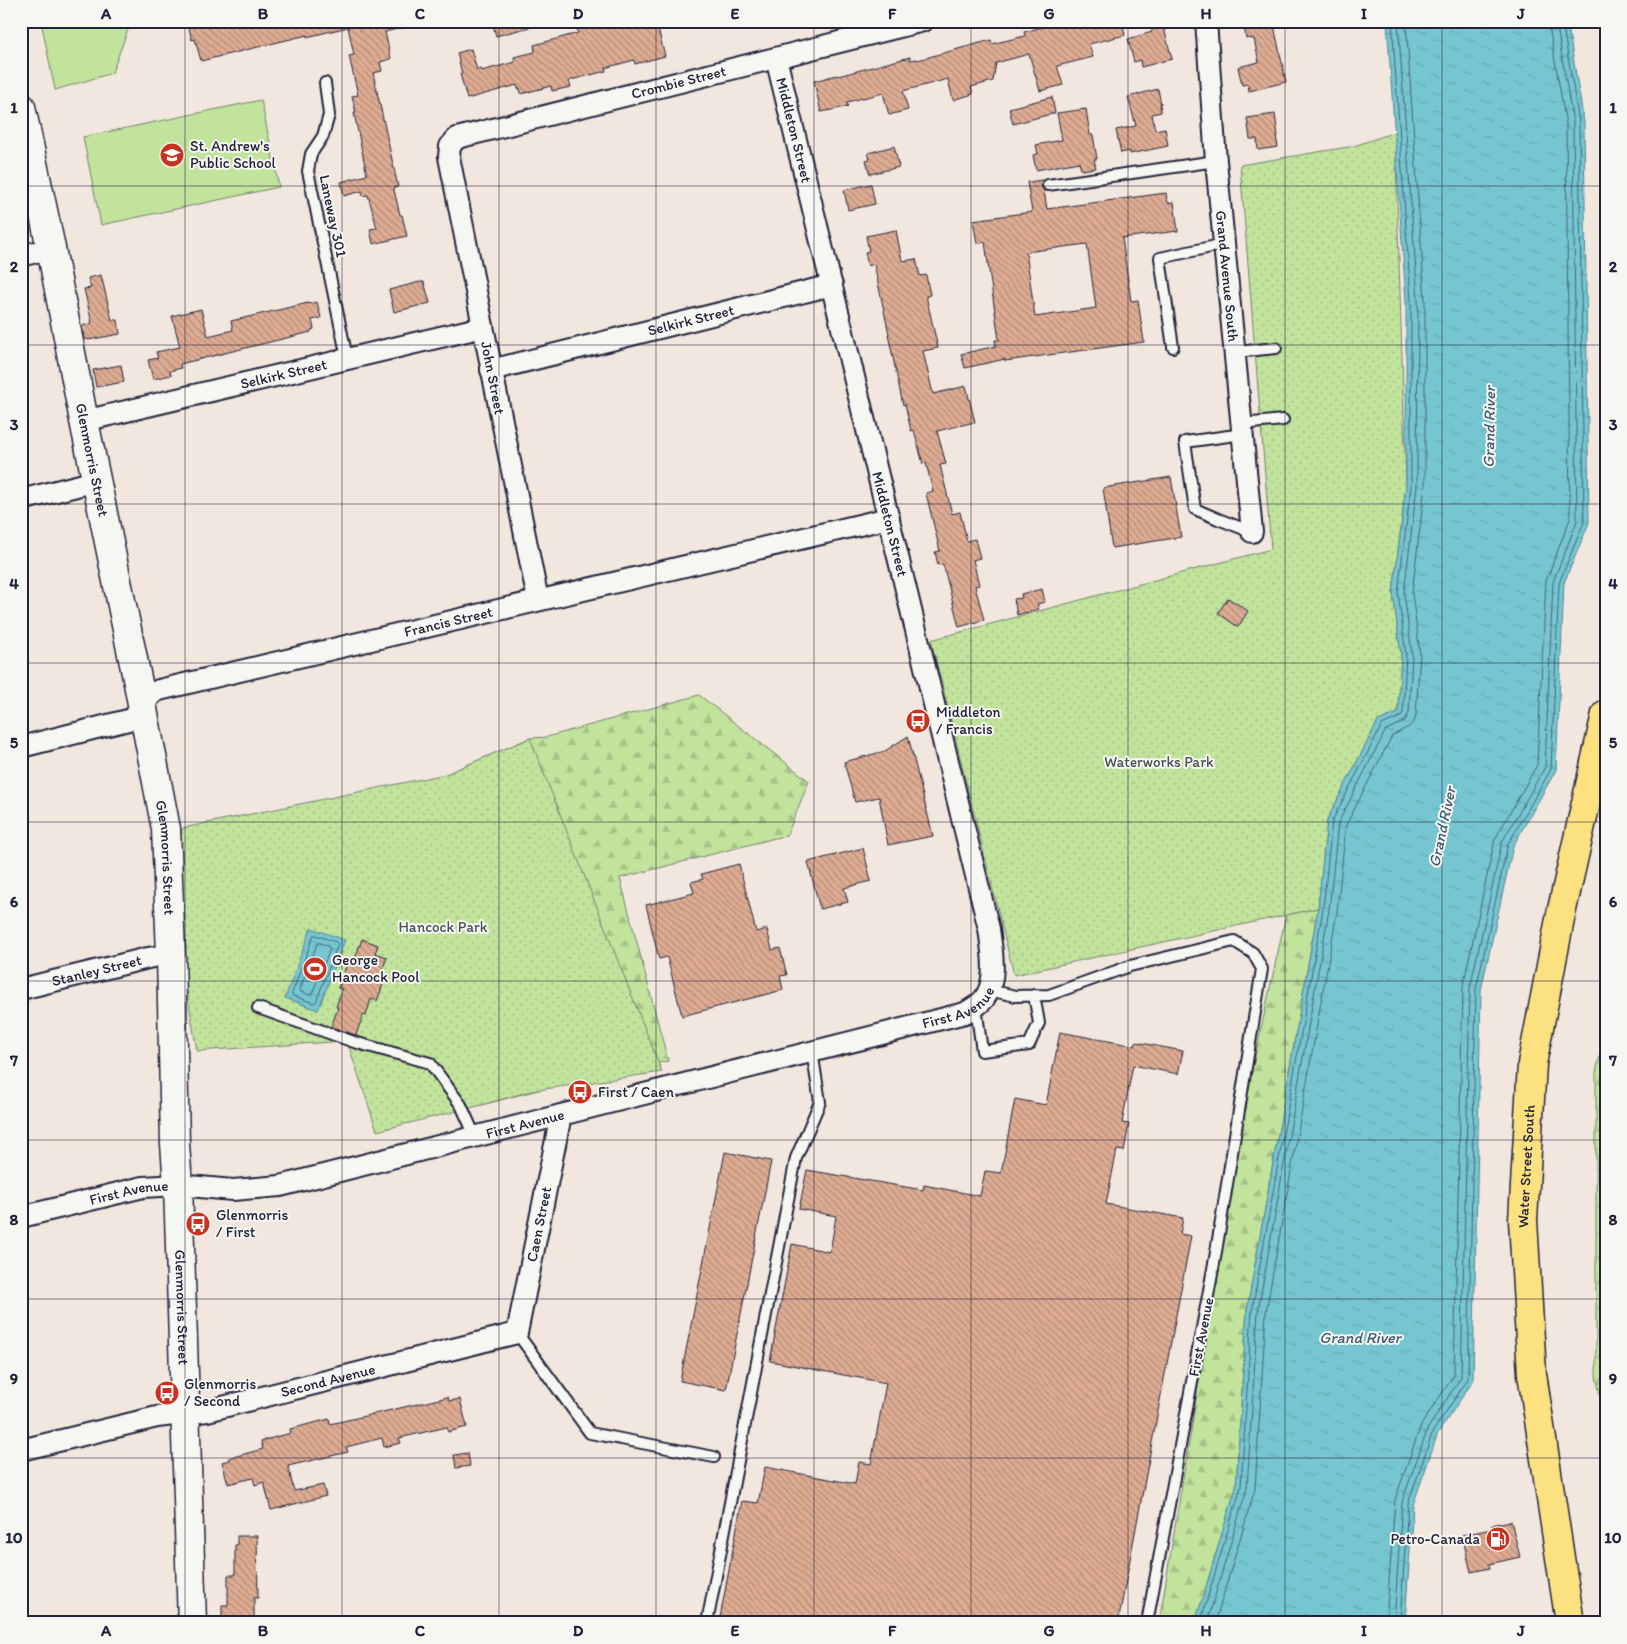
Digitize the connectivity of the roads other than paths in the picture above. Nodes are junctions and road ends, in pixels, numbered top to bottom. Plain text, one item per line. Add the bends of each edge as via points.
1 (922, 21) edge
2 (1206, 21) edge
3 (776, 58) junction
4 (325, 83) dead end
5 (21, 107) edge
6 (449, 157) joint
7 (1216, 161) junction
8 (1048, 185) dead end
9 (1225, 244) junction
10 (50, 248) junction
11 (21, 256) edge
12 (832, 285) junction
13 (483, 327) junction
14 (1173, 347) dead end
15 (1276, 348) dead end
16 (1236, 352) junction
17 (347, 358) junction
18 (492, 370) junction
19 (1283, 420) dead end
20 (84, 421) junction
21 (1243, 429) junction
22 (96, 481) junction
23 (21, 500) edge
24 (889, 518) junction
25 (1252, 532) joint
26 (538, 600) junction
27 (142, 705) junction
28 (1606, 714) edge
29 (21, 747) edge
30 (171, 954) junction
31 (21, 989) edge
32 (988, 990) junction
33 (1034, 996) junction
34 (976, 1007) junction
35 (258, 1008) dead end
36 (812, 1051) junction
37 (561, 1115) junction
38 (474, 1136) junction
39 (178, 1185) junction
40 (21, 1217) edge
41 (517, 1332) junction
42 (185, 1414) junction
43 (21, 1450) edge
44 (714, 1457) dead end
45 (192, 1623) edge
46 (707, 1623) edge
47 (1147, 1623) edge
48 (1570, 1623) edge

1 - 3 street, Crombie Street
2 - 7 street, Grand Avenue South
3 - 6 street, Crombie Street via 456,138 450,146
3 - 12 street, Middleton Street
4 - 17 lane, Laneway 301 via 329,115 323,136 311,154 308,171
5 - 10 street, Glenmorris Street
6 - 13 street, John Street
7 - 8 lane
7 - 9 street, Grand Avenue South
9 - 14 lane via 1160,258
9 - 16 street, Grand Avenue South
10 - 11 street
10 - 20 street, Glenmorris Street
12 - 18 street, Selkirk Street
12 - 24 street, Middleton Street
13 - 17 street, Selkirk Street
13 - 18 street, John Street
15 - 16 lane
16 - 21 street, Grand Avenue South
17 - 20 street, Selkirk Street
18 - 26 street, John Street
19 - 21 lane
20 - 22 street, Glenmorris Street
21 - 25 street, Grand Avenue South
21 - 25 lane via 1185,442 1195,508
22 - 23 street
22 - 27 street, Glenmorris Street
24 - 26 street, Francis Street
24 - 32 street, Middleton Street via 989,929 992,968
26 - 27 street, Francis Street via 159,690
27 - 29 street, Francis Street via 132,719
27 - 30 street, Glenmorris Street via 166,829
28 - 48 main road, Water Street South via 1561,914 1532,1064 1523,1220 1532,1374
30 - 31 street, Stanley Street
30 - 39 street, Glenmorris Street
32 - 33 lane, First Avenue
32 - 34 street, First Avenue
33 - 34 lane via 1039,1023 1029,1045 982,1051
33 - 47 lane, First Avenue via 1049,995 1130,966 1234,941 1253,953 1262,969 1215,1258
34 - 36 street, First Avenue via 965,1013
35 - 38 lane via 354,1042 430,1063 461,1104
36 - 37 street, First Avenue
36 - 46 lane via 820,1102 796,1158
37 - 38 street, First Avenue
37 - 41 street, Caen Street
38 - 39 street, First Avenue via 280,1186 233,1190
39 - 40 street, First Avenue via 143,1187
39 - 42 street, Glenmorris Street
41 - 42 street, Second Avenue
41 - 44 lane via 590,1433
42 - 43 street, Second Avenue via 157,1417
42 - 45 street, Glenmorris Street

